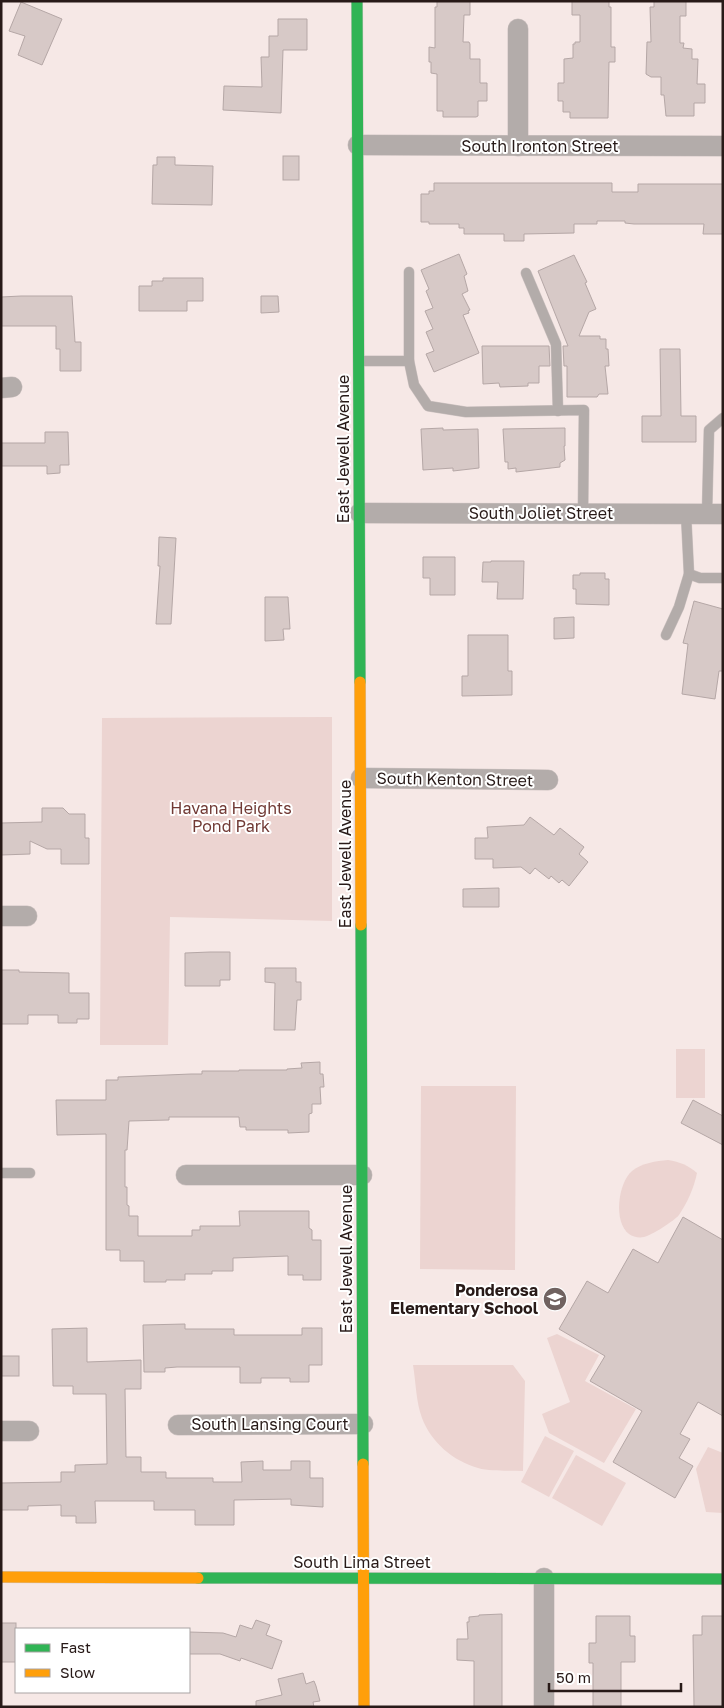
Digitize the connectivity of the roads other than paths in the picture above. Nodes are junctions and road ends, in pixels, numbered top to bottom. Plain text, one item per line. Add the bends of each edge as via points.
1 (357, 1) edge
2 (518, 29) dead end
3 (358, 145) junction
4 (518, 146) junction
5 (723, 146) edge
6 (409, 272) dead end
7 (526, 273) dead end
8 (359, 361) junction
9 (409, 361) junction
10 (558, 411) junction
11 (723, 418) edge
12 (360, 513) junction
13 (583, 513) junction
14 (686, 514) junction
15 (715, 514) edge
16 (689, 574) junction
17 (723, 578) edge
18 (666, 635) dead end
19 (361, 778) junction
20 (548, 780) dead end
21 (1, 916) edge
22 (27, 916) dead end
23 (1, 1173) edge
24 (30, 1173) dead end
25 (186, 1175) dead end
26 (362, 1175) junction
27 (363, 1424) junction
28 (178, 1425) dead end
29 (1, 1431) edge
30 (29, 1431) dead end
31 (1, 1578) edge
32 (544, 1578) junction
33 (363, 1579) junction
34 (723, 1579) edge
35 (364, 1707) edge
36 (544, 1707) edge

1 - 3 street, East Jewell Avenue
2 - 4 street
3 - 4 street, South Ironton Street
3 - 8 street, East Jewell Avenue
4 - 5 street, South Ironton Street
6 - 9 lane
7 - 10 lane via 556,344
8 - 9 lane
8 - 12 street, East Jewell Avenue
9 - 10 lane via 414,385 428,406 466,412
10 - 13 lane via 584,410
11 - 15 lane via 709,430
12 - 13 street, South Joliet Street
12 - 19 street, East Jewell Avenue
13 - 14 street, South Joliet Street
14 - 15 street, South Joliet Street
14 - 16 lane
16 - 17 lane via 700,578
16 - 18 lane
19 - 20 street, South Kenton Street
19 - 26 street, East Jewell Avenue
21 - 22 street
23 - 24 lane
25 - 26 street
26 - 27 street, East Jewell Avenue
27 - 28 street, South Lansing Court
27 - 33 street, East Jewell Avenue
29 - 30 street
31 - 33 street, South Lima Street
32 - 33 street, South Lima Street
32 - 34 street, South Lima Street
32 - 36 street
33 - 35 street, East Jewell Avenue

